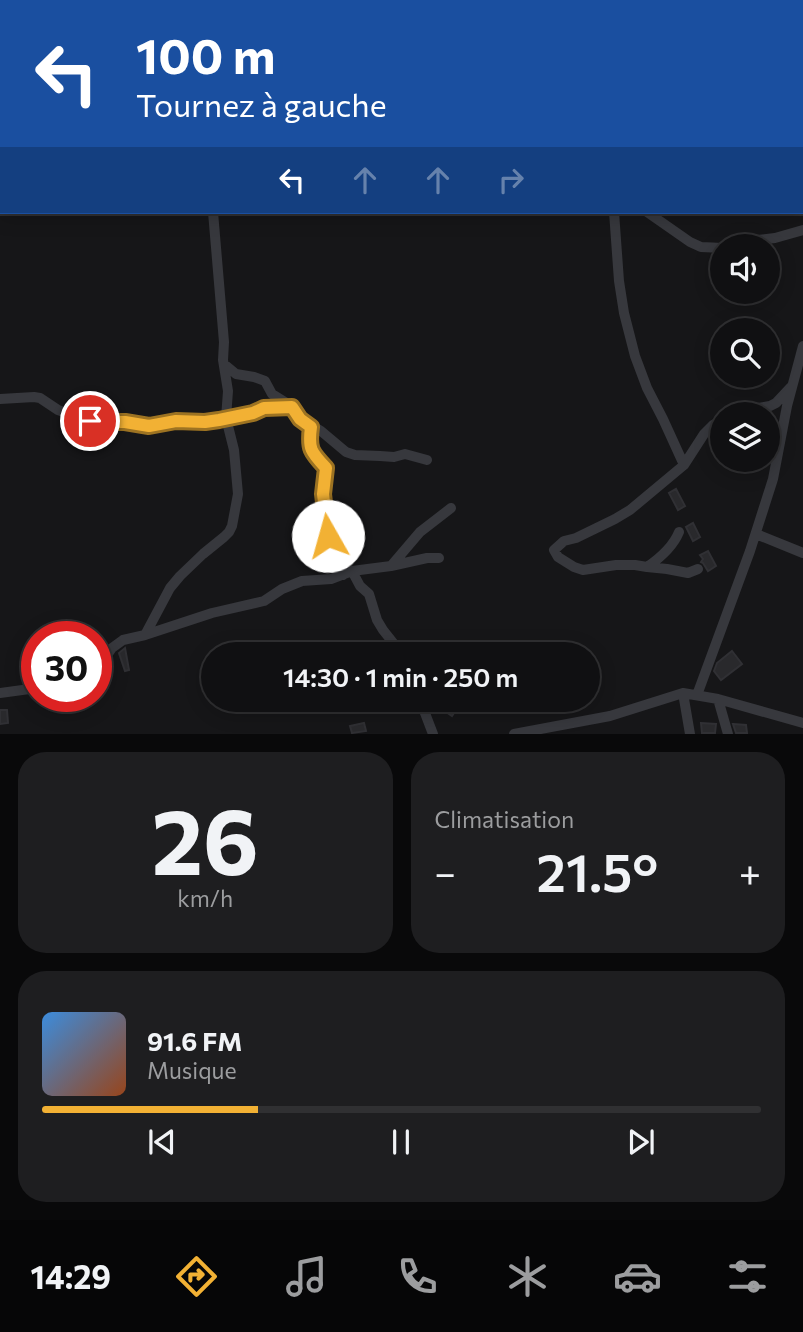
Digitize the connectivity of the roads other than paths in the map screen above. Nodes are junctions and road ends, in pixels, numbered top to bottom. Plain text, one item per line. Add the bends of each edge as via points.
1 (213, 214) edge
2 (614, 214) edge
3 (650, 214) edge
4 (803, 230) edge
5 (780, 237) edge
6 (710, 247) edge
7 (803, 346) edge
8 (224, 365) junction
9 (793, 385) junction
10 (0, 399) edge
11 (776, 402) edge
12 (292, 407) junction
13 (226, 418) junction
14 (311, 427) junction
15 (710, 428) edge
16 (427, 460) dead end
17 (684, 465) junction
18 (451, 508) dead end
19 (679, 532) dead end
20 (755, 534) junction
21 (803, 553) edge
22 (439, 558) dead end
23 (391, 566) junction
24 (647, 567) junction
25 (698, 569) dead end
26 (348, 573) junction
27 (145, 635) junction
28 (392, 642) edge
29 (112, 649) edge
30 (21, 690) edge
31 (0, 693) edge
32 (683, 694) junction
33 (697, 695) junction
34 (718, 698) junction
35 (425, 712) edge
36 (803, 723) edge
37 (433, 733) edge
38 (514, 733) edge
39 (690, 733) edge
40 (728, 733) edge

1 - 8 street
2 - 17 street via 619,281 635,356
3 - 6 street via 690,242
4 - 5 street
7 - 9 street
8 - 12 street via 236,374 265,381 272,394
8 - 13 street via 229,391
9 - 11 street
9 - 20 street via 773,479
10 - 13 street via 40,398 80,418 149,426
12 - 13 street via 264,408
12 - 14 street
13 - 27 street via 238,494 229,532 180,576
14 - 16 street via 355,455 405,454
14 - 26 street via 311,450 326,468 323,494 332,558
15 - 17 street
17 - 24 street via 630,510 554,550 583,570
18 - 23 street via 420,532
19 - 24 street
20 - 21 street
20 - 33 street
22 - 23 street
23 - 26 street
24 - 25 street via 688,573
26 - 27 street via 302,581 264,601
26 - 28 street via 369,594 377,620
27 - 29 street via 123,640
30 - 31 street
32 - 33 street
32 - 38 street via 610,716
32 - 39 street
33 - 34 street
34 - 36 street
34 - 40 street
35 - 37 street

